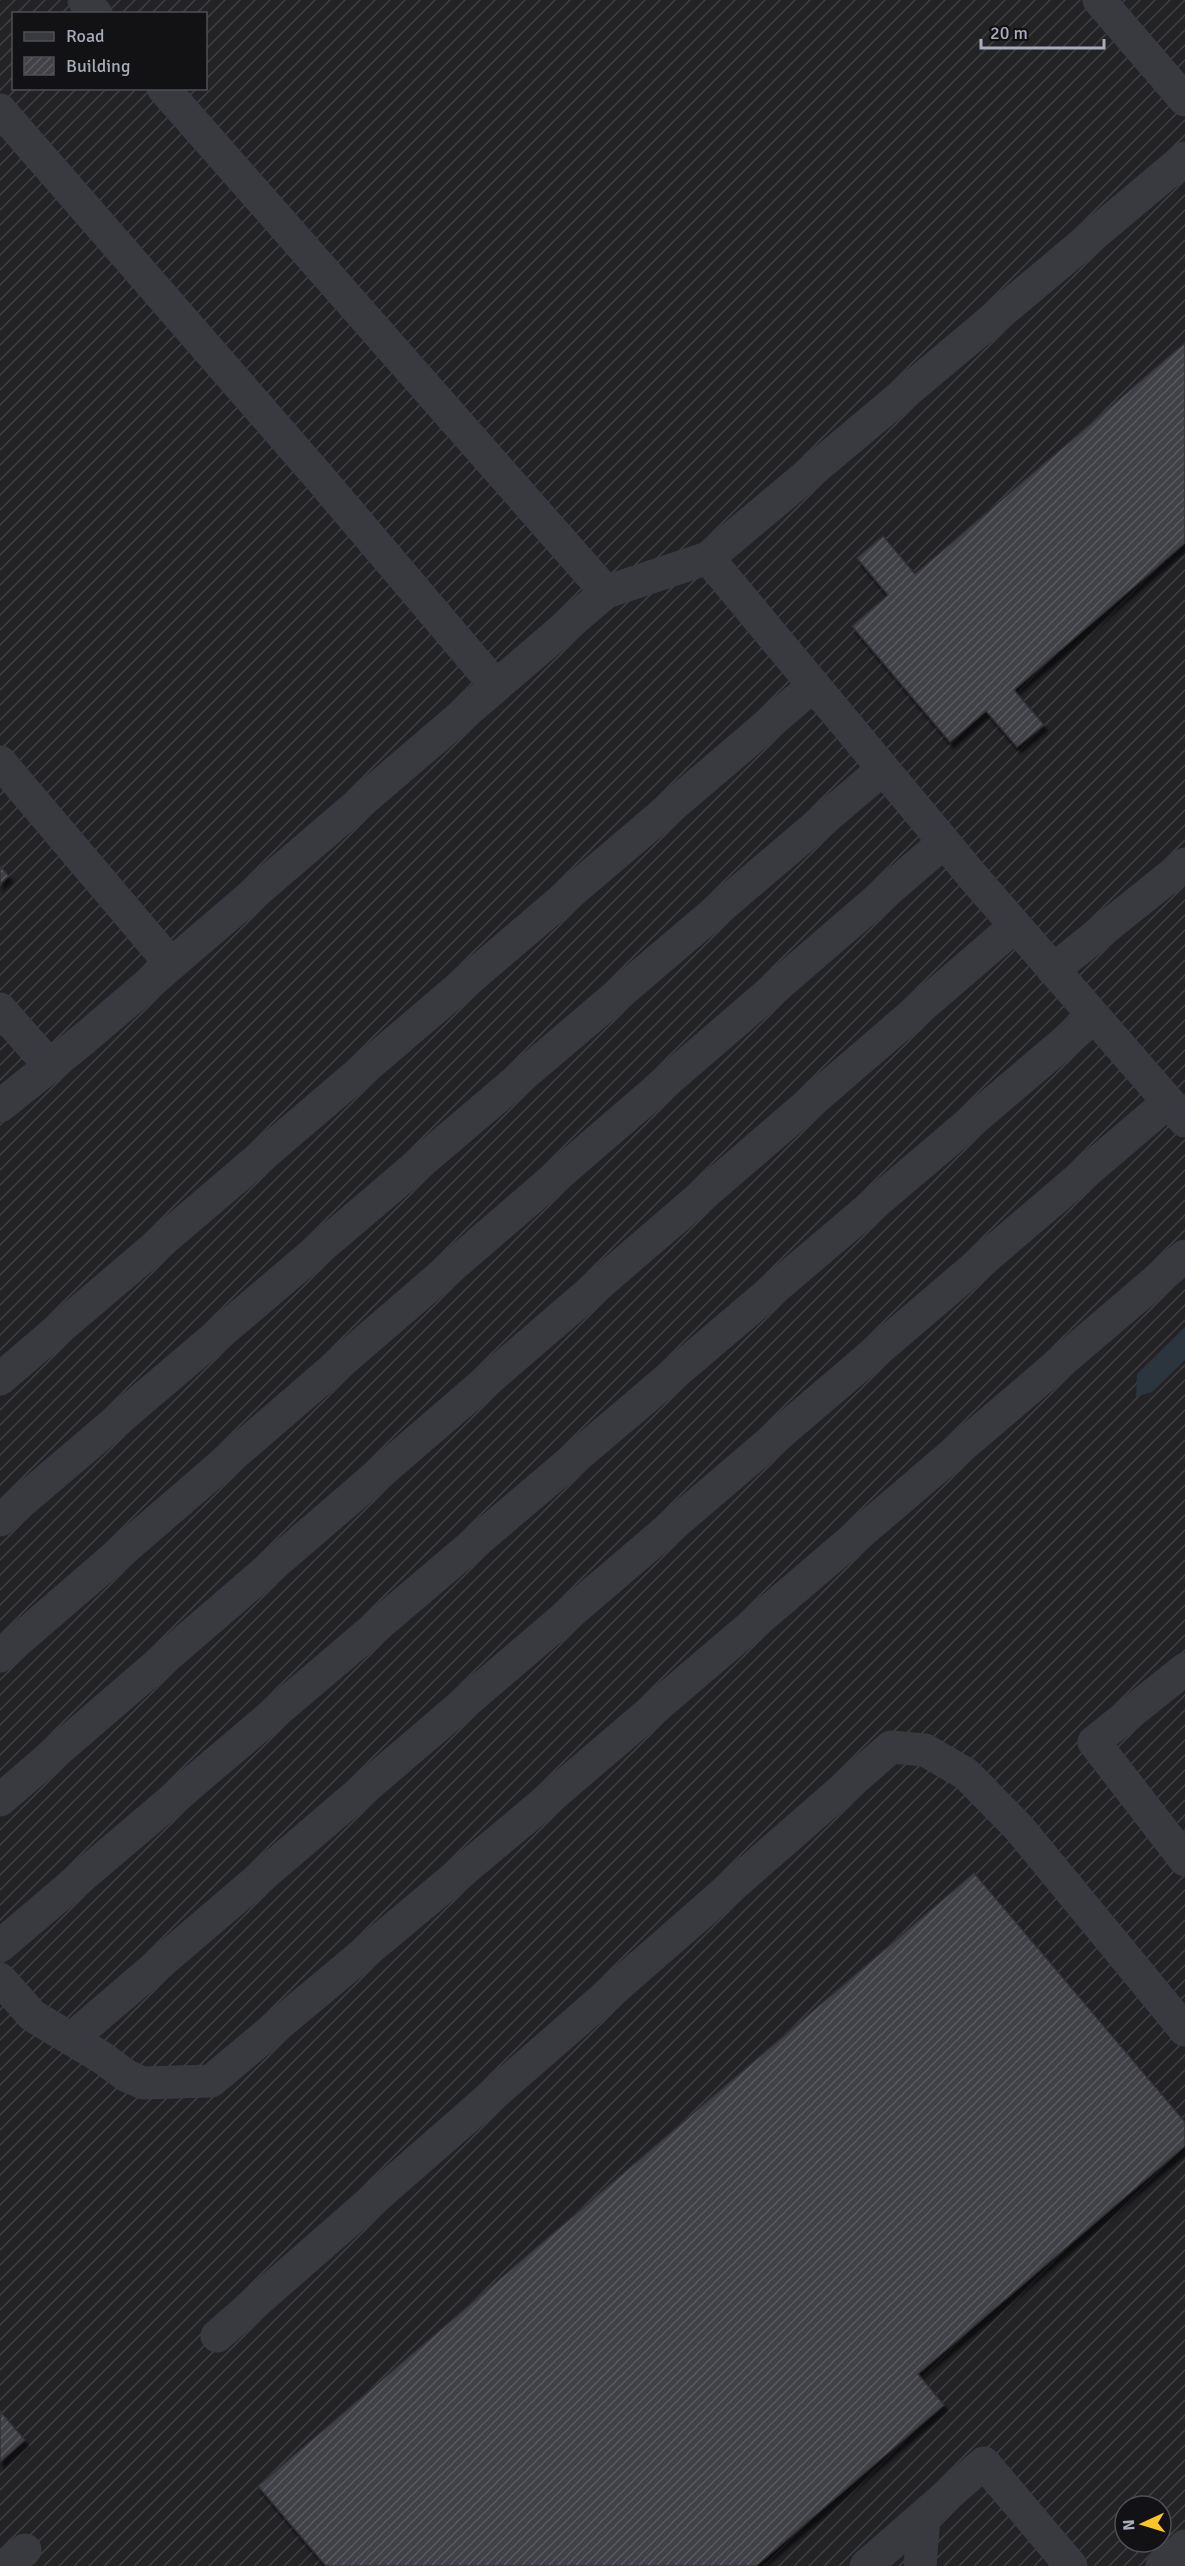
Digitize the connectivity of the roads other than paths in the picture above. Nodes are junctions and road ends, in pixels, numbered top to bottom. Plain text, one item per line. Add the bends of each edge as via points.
1 (84, 0) edge
2 (1099, 0) edge
3 (94, 12) edge
4 (165, 90) edge
5 (1185, 100) edge
6 (0, 110) edge
7 (1185, 158) edge
8 (708, 558) junction
9 (606, 592) junction
10 (814, 685) junction
11 (496, 686) junction
12 (0, 762) edge
13 (883, 769) junction
14 (944, 842) junction
15 (1185, 864) edge
16 (1015, 926) junction
17 (171, 964) junction
18 (1053, 970) junction
19 (0, 1009) edge
20 (1094, 1017) junction
21 (50, 1066) junction
22 (0, 1106) edge
23 (1177, 1112) edge
24 (1185, 1256) edge
25 (0, 1379) edge
26 (0, 1520) edge
27 (0, 1656) edge
28 (1185, 1669) edge
29 (0, 1800) edge
30 (1185, 1860) edge
31 (0, 1946) edge
32 (0, 1979) edge
33 (1185, 2030) edge
34 (70, 2039) junction
35 (217, 2336) dead end
36 (924, 2516) junction
37 (1185, 2546) edge
38 (866, 2566) edge
39 (920, 2566) edge
40 (1071, 2566) edge
41 (1162, 2566) edge

1 - 3 lane
2 - 5 lane
4 - 9 lane
6 - 11 lane
7 - 8 lane
8 - 9 lane
8 - 10 lane
9 - 11 lane
10 - 13 lane
10 - 25 lane
11 - 17 lane
12 - 17 lane
13 - 14 lane
13 - 26 lane
14 - 16 lane
14 - 27 lane
15 - 18 lane
16 - 18 lane
16 - 29 lane
17 - 21 lane
18 - 20 lane
19 - 21 lane
20 - 23 lane
20 - 31 lane
21 - 22 lane
23 - 34 lane
24 - 34 lane via 212,2081 143,2083
28 - 30 lane via 1094,1742
32 - 34 lane via 33,2016
33 - 35 lane via 1019,1828 966,1774 925,1750 891,1747
36 - 38 lane
36 - 39 lane
36 - 40 lane via 984,2463
37 - 41 lane

